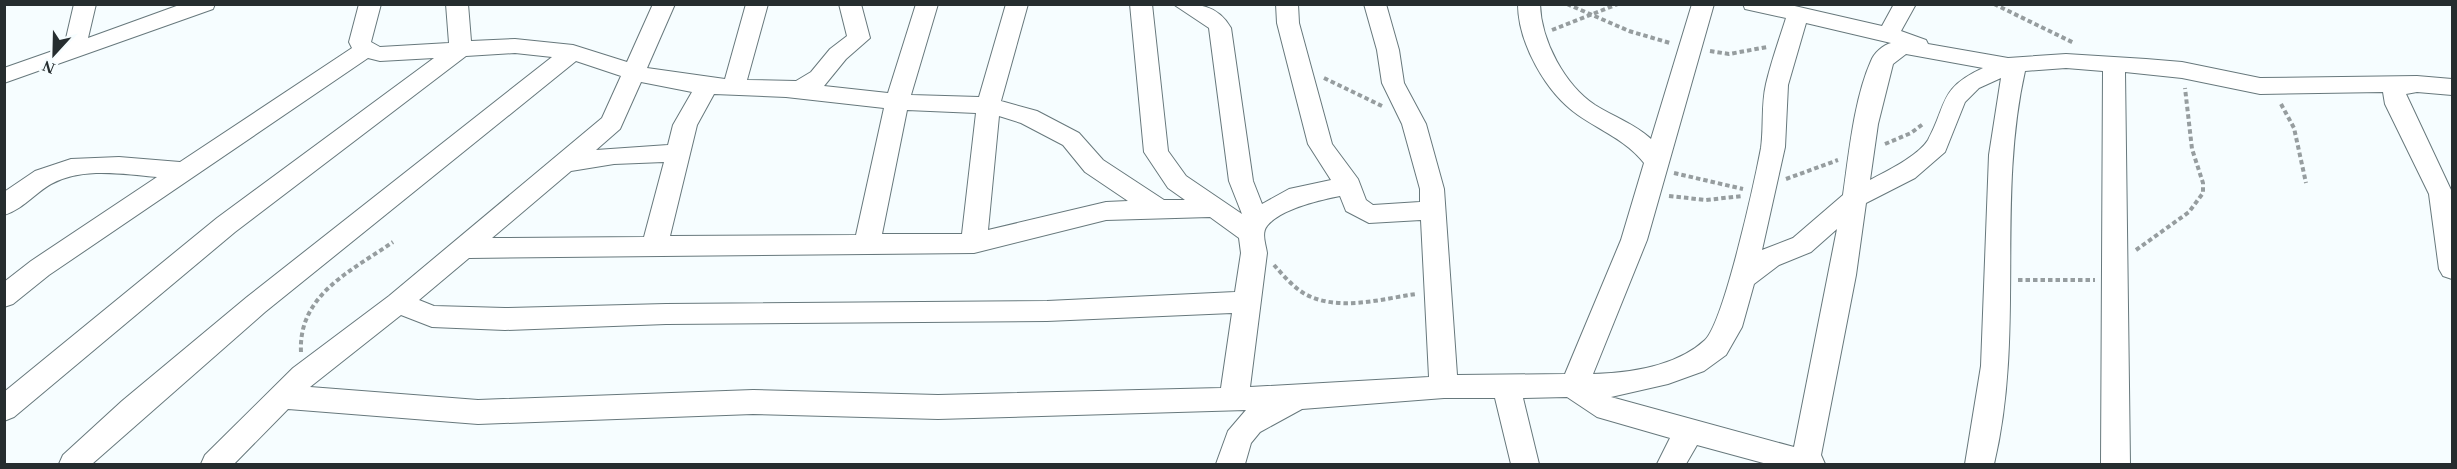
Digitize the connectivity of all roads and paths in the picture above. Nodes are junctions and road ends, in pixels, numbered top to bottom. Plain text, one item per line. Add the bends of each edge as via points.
1 (85, 4) edge
2 (205, 4) edge
3 (370, 4) edge
4 (458, 4) edge
5 (664, 4) edge
6 (757, 4) edge
7 (850, 4) edge
8 (927, 4) edge
9 (1017, 4) edge
10 (1142, 4) edge
11 (1183, 4) edge
12 (1287, 4) edge
13 (1375, 4) edge
14 (1528, 4) edge
15 (1567, 4) edge
16 (1618, 4) edge
17 (1703, 4) edge
18 (1753, 4) edge
19 (1905, 4) edge
20 (1994, 4) edge
21 (1592, 14) junction
22 (1798, 14) junction
23 (1888, 34) junction
24 (1534, 35) junction
25 (1788, 45) junction
26 (2078, 45) dead end
27 (1690, 48) junction
28 (460, 49) junction
29 (1930, 49) junction
30 (365, 50) junction
31 (74, 51) junction
32 (573, 52) junction
33 (2012, 65) junction
34 (2114, 65) junction
35 (1299, 67) junction
36 (2182, 70) junction
37 (635, 73) junction
38 (4, 76) edge
39 (2398, 85) junction
40 (707, 86) junction
41 (734, 86) junction
42 (2260, 86) junction
43 (2452, 87) edge
44 (795, 90) junction
45 (897, 102) junction
46 (988, 105) junction
47 (1925, 122) dead end
48 (1414, 124) junction
49 (1863, 152) junction
50 (678, 153) junction
51 (566, 163) junction
52 (182, 171) junction
53 (1652, 174) junction
54 (2306, 183) dead end
55 (1349, 185) junction
56 (1759, 190) junction
57 (2447, 195) edge
58 (1857, 197) junction
59 (4, 206) edge
60 (1213, 208) junction
61 (1160, 210) junction
62 (1434, 210) junction
63 (1254, 233) junction
64 (393, 242) dead end
65 (867, 243) junction
66 (974, 243) junction
67 (655, 245) junction
68 (463, 248) junction
69 (2452, 269) edge
70 (2116, 274) junction
71 (1743, 279) junction
72 (1998, 279) junction
73 (1439, 292) junction
74 (4, 297) edge
75 (1245, 302) junction
76 (398, 303) junction
77 (303, 376) junction
78 (1444, 387) junction
79 (1506, 387) junction
80 (1574, 387) junction
81 (283, 397) junction
82 (1302, 397) junction
83 (1234, 398) junction
84 (4, 409) edge
85 (1689, 432) junction
86 (1808, 463) edge
87 (73, 465) edge
88 (215, 465) edge
89 (1230, 465) edge
90 (1525, 465) edge
91 (1671, 465) edge
92 (1980, 465) edge
93 (2115, 465) edge

1 - 31 street
2 - 31 street
3 - 30 street via 360,42
4 - 28 street
5 - 37 street
6 - 41 street
7 - 44 street via 859,38 835,58 824,75
8 - 45 street
9 - 46 street
10 - 60 street via 1156,152 1177,182
11 - 63 street via 1218,22 1223,29 1241,181
12 - 35 street
13 - 48 street via 1393,83
14 - 24 street
15 - 21 path
16 - 21 path
17 - 27 street
18 - 22 street
19 - 23 street
20 - 26 path
21 - 24 path
21 - 27 path via 1644,36
22 - 23 street
22 - 25 street
23 - 29 street
24 - 53 street via 1566,90 1580,105 1638,141
25 - 27 path via 1729,54
25 - 56 street via 1777,85 1773,147
27 - 53 street
28 - 30 street via 380,54
28 - 32 street via 515,46
28 - 84 street via 226,225
29 - 33 street
29 - 49 street via 1906,46 1893,50 1882,62
30 - 52 street
31 - 38 street
32 - 37 street
32 - 87 street via 195,356
33 - 34 street via 2066,61
33 - 58 street via 1971,83 1955,99 1942,135 1931,152 1906,172
33 - 72 street via 1999,159
34 - 36 street
34 - 70 street
35 - 48 path
35 - 55 street via 1320,144
36 - 42 street
36 - 70 path via 2203,194 2184,216 2159,231
37 - 40 street
37 - 51 street via 612,123
39 - 42 street
39 - 43 street
39 - 57 street via 2394,94 2397,104
40 - 41 street
40 - 50 street via 685,125
41 - 44 street
42 - 54 path via 2284,107 2294,128
44 - 45 street
45 - 46 street
45 - 65 street
46 - 61 street via 1029,117 1071,139 1094,166
46 - 66 street
47 - 49 path via 1911,133
48 - 62 street
49 - 56 path
49 - 58 street
50 - 51 street via 614,155
50 - 67 street
51 - 68 street
52 - 59 street via 124,165 69,168 45,177
52 - 74 street
53 - 56 path
53 - 56 path via 1706,200
53 - 80 street via 1624,266
55 - 62 street via 1355,205 1369,214
55 - 63 street via 1298,195
56 - 71 street
57 - 69 street
58 - 71 street via 1802,245 1770,258
58 - 86 street
60 - 61 street
60 - 63 street
61 - 66 street via 1106,211
62 - 73 street
63 - 73 path via 1297,288 1314,298 1348,302
63 - 75 street
64 - 77 path via 333,282 323,293 299,340
65 - 66 street
65 - 67 street
67 - 68 street
68 - 76 street
70 - 72 path via 2078,282
70 - 93 street
71 - 80 street via 1728,327 1716,347 1694,363 1616,385
72 - 92 street via 1991,417
73 - 78 street
75 - 76 street via 1047,311 666,314 505,320 432,316
75 - 83 street
76 - 77 street
77 - 81 street
78 - 79 street
78 - 82 street
79 - 80 street
79 - 90 street
80 - 85 street via 1607,409
81 - 83 street via 478,412 753,402 938,407
81 - 88 street
82 - 83 street
82 - 89 street via 1263,414 1241,429
85 - 86 street
85 - 91 street

